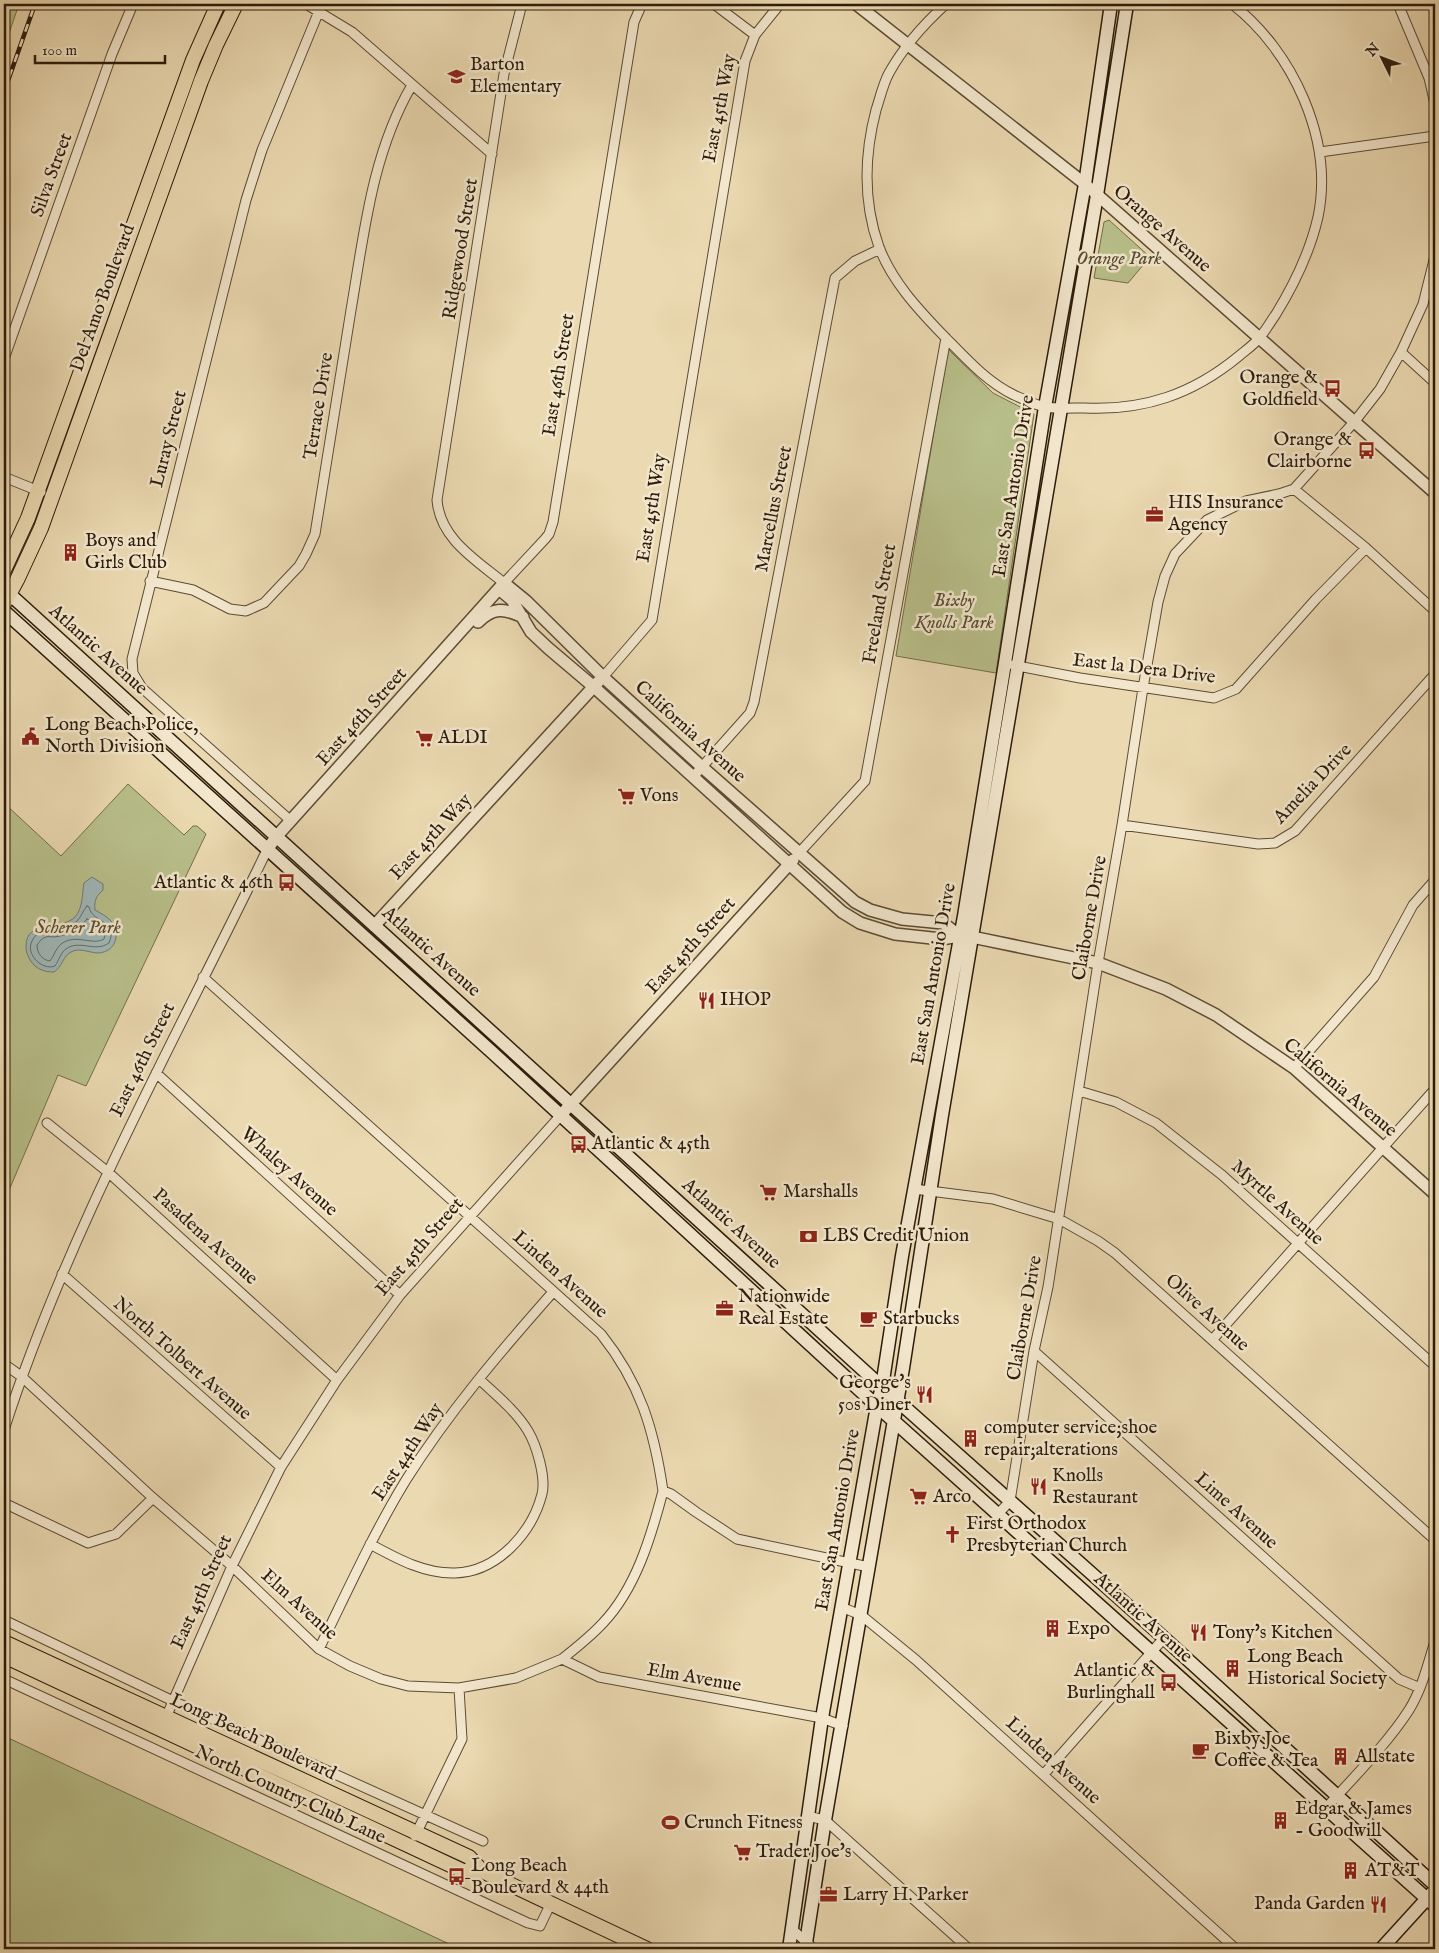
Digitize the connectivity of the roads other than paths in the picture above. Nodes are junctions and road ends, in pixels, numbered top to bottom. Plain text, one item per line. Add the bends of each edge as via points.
1 (133, 4) edge
2 (218, 4) edge
3 (236, 4) edge
4 (306, 4) edge
5 (522, 4) edge
6 (642, 4) edge
7 (714, 4) edge
8 (780, 4) edge
9 (856, 4) edge
10 (946, 4) edge
11 (1111, 4) edge
12 (1127, 4) edge
13 (1232, 4) edge
14 (1398, 4) edge
15 (319, 11) junction
16 (756, 35) junction
17 (908, 44) junction
18 (412, 85) junction
19 (1435, 104) edge
20 (1435, 136) edge
21 (1320, 152) junction
22 (492, 154) junction
23 (1085, 184) junction
24 (1097, 195) junction
25 (880, 249) junction
26 (1435, 256) edge
27 (946, 338) junction
28 (1260, 338) junction
29 (1401, 352) junction
30 (4, 359) edge
31 (1435, 383) edge
32 (1045, 407) junction
33 (1060, 407) junction
34 (1355, 421) junction
35 (4, 477) edge
36 (1294, 489) junction
37 (37, 491) junction
38 (1435, 493) edge
39 (53, 496) junction
40 (437, 500) joint
41 (1366, 548) junction
42 (4, 570) edge
43 (150, 581) junction
44 (502, 586) junction
45 (6, 595) edge
46 (4, 611) edge
47 (1435, 611) edge
48 (523, 617) junction
49 (464, 630) junction
50 (1012, 665) junction
51 (1435, 674) edge
52 (603, 677) junction
53 (594, 687) junction
54 (1143, 688) junction
55 (702, 767) junction
56 (693, 777) junction
57 (290, 821) junction
58 (1122, 825) junction
59 (276, 837) junction
60 (267, 850) junction
61 (800, 854) junction
62 (788, 865) junction
63 (1435, 880) edge
64 (374, 926) junction
65 (966, 936) junction
66 (1098, 963) junction
67 (203, 977) junction
68 (1294, 1068) junction
69 (156, 1073) junction
70 (1435, 1089) edge
71 (1079, 1091) junction
72 (570, 1105) junction
73 (561, 1115) junction
74 (47, 1122) dead end
75 (1383, 1147) junction
76 (109, 1172) junction
77 (914, 1189) junction
78 (931, 1192) junction
79 (1435, 1194) edge
80 (469, 1217) junction
81 (1058, 1219) junction
82 (1298, 1243) junction
83 (62, 1274) junction
84 (552, 1292) junction
85 (400, 1295) junction
86 (1212, 1340) junction
87 (1034, 1351) junction
88 (4, 1364) edge
89 (1435, 1366) edge
90 (21, 1376) junction
91 (478, 1379) junction
92 (338, 1380) junction
93 (882, 1387) junction
94 (898, 1401) junction
95 (877, 1406) junction
96 (895, 1420) junction
97 (4, 1430) edge
98 (281, 1467) junction
99 (663, 1491) junction
100 (152, 1498) junction
101 (1010, 1501) junction
102 (4, 1503) edge
103 (998, 1514) junction
104 (1435, 1540) edge
105 (370, 1544) junction
106 (848, 1563) junction
107 (232, 1566) junction
108 (869, 1567) junction
109 (842, 1607) junction
110 (861, 1615) junction
111 (4, 1620) edge
112 (1164, 1638) junction
113 (4, 1642) edge
114 (1435, 1642) edge
115 (319, 1649) junction
116 (1152, 1652) junction
117 (4, 1656) edge
118 (562, 1658) junction
119 (4, 1679) edge
120 (459, 1688) junction
121 (1420, 1688) junction
122 (173, 1701) junction
123 (822, 1718) junction
124 (163, 1724) junction
125 (843, 1726) junction
126 (1044, 1774) junction
127 (1337, 1796) junction
128 (1326, 1808) junction
129 (425, 1815) junction
130 (807, 1816) junction
131 (825, 1820) junction
132 (414, 1839) junction
133 (483, 1841) dead end
134 (1433, 1895) edge
135 (551, 1903) junction
136 (792, 1929) junction
137 (808, 1947) edge
138 (647, 1949) edge
139 (789, 1949) edge
140 (969, 1949) edge
141 (1236, 1949) edge
142 (1381, 1949) edge

1 - 30 street, Silva Street via 112,54
2 - 37 main road, Del Amo Boulevard via 176,103
3 - 39 main road, Del Amo Boulevard via 201,81
4 - 15 street
5 - 22 street, Ridgewood Street via 504,74
6 - 44 street, East 46th Street via 634,22 553,522 549,534
7 - 16 street
8 - 16 street, East 45th Way
9 - 17 street, Orange Avenue
10 - 17 street
11 - 23 main road, East San Antonio Drive
12 - 24 main road, East San Antonio Drive
13 - 21 street via 1263,33 1285,62 1310,118
14 - 19 street via 1429,78
15 - 18 street via 352,32
15 - 43 street, Luray Street via 262,150 246,200
16 - 52 street, East 45th Way via 743,70 652,620
17 - 23 street, Orange Avenue
17 - 25 street via 888,75 867,153 869,214
18 - 22 street
18 - 43 street, Terrace Drive via 381,155 365,229 315,534 306,554 264,603 246,611 230,609 193,590
20 - 21 street
21 - 28 street via 1320,203 1315,231 1292,289
22 - 40 street, Ridgewood Street
23 - 24 street, Orange Avenue
23 - 32 main road, East San Antonio Drive
24 - 28 street, Orange Avenue
24 - 33 main road, East San Antonio Drive
25 - 27 street via 894,276 916,306
25 - 55 street, Marcellus Street via 855,261 835,278 754,702 745,720
26 - 29 street via 1423,304
27 - 32 street via 965,359 1011,394
27 - 61 street, Freeland Street via 865,781
28 - 33 street via 1219,373 1164,398 1113,409
28 - 34 street, Orange Avenue
29 - 31 street
29 - 34 street via 1380,389
32 - 33 street
32 - 50 main road, East San Antonio Drive
33 - 50 main road, East San Antonio Drive
34 - 36 street
34 - 38 street, Orange Avenue
35 - 37 street
36 - 41 street
36 - 54 street, Claiborne Drive via 1246,501 1207,520 1175,554 1164,576
37 - 39 street
37 - 42 main road, Del Amo Boulevard
39 - 45 main road, Del Amo Boulevard via 30,553
40 - 44 street, California Avenue via 438,513 448,535
41 - 47 street
41 - 54 street, East la Dera Drive via 1236,689 1214,698
43 - 57 street, Luray Street via 132,659 135,678 142,688
44 - 48 street, California Avenue
44 - 49 street, East 46th Street
44 - 52 street, California Avenue via 526,601
45 - 59 main road, Atlantic Avenue
46 - 60 main road, Atlantic Avenue
48 - 49 street via 509,611 494,610 472,628
48 - 53 street, California Avenue via 548,648
49 - 57 street, East 46th Street
50 - 54 street, East la Dera Drive
50 - 65 main road, East San Antonio Drive
51 - 58 street, Amelia Drive via 1295,831 1275,843 1258,844
52 - 53 street, East 45th Way
52 - 55 street, California Avenue
53 - 56 street, California Avenue
53 - 64 street, East 45th Way
54 - 58 street, Claiborne Drive
55 - 56 street, Marcellus Street
55 - 61 street, California Avenue
56 - 62 street, California Avenue
57 - 59 street, East 46th Street
58 - 66 street, Claiborne Drive
59 - 60 street, East 46th Street
59 - 64 main road, Atlantic Avenue
60 - 67 street, East 46th Street
60 - 73 main road, Atlantic Avenue
61 - 62 street, East 45th Street
61 - 65 street, California Avenue via 842,892 870,910 902,919 943,923
62 - 65 street, California Avenue via 842,912 860,923 895,934 941,939
62 - 72 street, East 45th Street
63 - 68 street via 1413,905 1374,977
64 - 72 main road, Atlantic Avenue
65 - 66 street, California Avenue
65 - 77 main road, East San Antonio Drive
65 - 78 main road, East San Antonio Drive
66 - 68 street, California Avenue via 1166,988 1216,1015
66 - 71 street, Claiborne Drive
67 - 69 street, East 46th Street
67 - 80 street, Linden Avenue
68 - 75 street, California Avenue
69 - 76 street, East 46th Street
69 - 85 street, Whaley Avenue
70 - 75 street
71 - 81 street, Claiborne Drive
71 - 82 street, Myrtle Avenue via 1116,1102 1156,1123 1222,1175
72 - 73 street, East 45th Street
72 - 93 main road, Atlantic Avenue
73 - 80 street, East 45th Street
73 - 95 main road, Atlantic Avenue
74 - 76 street, Pasadena Avenue
75 - 79 street, California Avenue
75 - 82 street
76 - 83 street, East 46th Street
76 - 92 street, Pasadena Avenue
77 - 78 street, Olive Avenue
77 - 93 main road, East San Antonio Drive
78 - 81 street, Olive Avenue via 993,1199
78 - 94 main road, East San Antonio Drive
80 - 84 street, Linden Avenue
80 - 85 street, East 45th Street
81 - 86 street, Olive Avenue via 1115,1253
81 - 87 street, Claiborne Drive
82 - 86 street
82 - 89 street, Myrtle Avenue
83 - 90 street, East 46th Street
83 - 98 street, North Tolbert Avenue
84 - 91 street, East 44th Way
84 - 99 street, Linden Avenue via 601,1334 619,1356 635,1385 652,1431
85 - 92 street, East 45th Street
86 - 104 street, Olive Avenue
87 - 101 street, Claiborne Drive
87 - 121 street, Lime Avenue via 1399,1679
88 - 90 street, Elm Avenue
90 - 97 street, East 46th Street
90 - 100 street, Elm Avenue
91 - 105 street, East 44th Way via 406,1480
91 - 105 street via 514,1412 529,1432 538,1455 542,1493 528,1528 507,1553 478,1570 456,1573 414,1566
92 - 98 street, East 45th Street
93 - 94 main road, Atlantic Avenue
93 - 95 main road, East San Antonio Drive
94 - 96 main road, East San Antonio Drive
94 - 101 main road, Atlantic Avenue
95 - 96 main road, Atlantic Avenue
95 - 106 main road, East San Antonio Drive
96 - 103 main road, Atlantic Avenue
96 - 108 main road, East San Antonio Drive
98 - 107 street, East 45th Street
99 - 106 street via 737,1539
99 - 118 street via 650,1538 628,1588 604,1622
100 - 102 street via 116,1534 88,1544
100 - 107 street, Elm Avenue
101 - 103 street
101 - 112 main road, Atlantic Avenue
103 - 116 main road, Atlantic Avenue
105 - 115 street, East 44th Way
106 - 108 street
106 - 109 main road, East San Antonio Drive
107 - 115 street, Elm Avenue
107 - 122 street, East 45th Street
108 - 110 main road, East San Antonio Drive
109 - 110 street, Linden Avenue
109 - 123 main road, East San Antonio Drive
110 - 125 main road, East San Antonio Drive
110 - 126 street, Linden Avenue
111 - 122 street
112 - 116 street
112 - 127 main road, Atlantic Avenue
113 - 124 main road, Long Beach Boulevard
114 - 121 street
115 - 120 street, Elm Avenue via 381,1679 426,1688
116 - 126 street
116 - 128 main road, Atlantic Avenue
117 - 124 main road, Long Beach Boulevard
118 - 120 street, Elm Avenue via 516,1678
118 - 123 street, Elm Avenue via 599,1677
119 - 135 street, North Country Club Lane via 528,1923 540,1926
120 - 129 street via 462,1740
121 - 127 street via 1409,1710
122 - 124 street, East 45th Street
122 - 129 street
123 - 125 street, Elm Avenue
123 - 130 main road, East San Antonio Drive
124 - 132 main road, Long Beach Boulevard
125 - 131 main road, East San Antonio Drive
126 - 141 street, Linden Avenue
127 - 128 street
127 - 134 main road, Atlantic Avenue
128 - 134 main road, Atlantic Avenue
129 - 132 street
129 - 133 street
130 - 131 street
130 - 136 main road, East San Antonio Drive
131 - 137 main road, East San Antonio Drive
131 - 140 street
132 - 135 main road, Long Beach Boulevard via 463,1871 482,1871
134 - 142 main road
135 - 138 main road, Long Beach Boulevard
136 - 137 street
136 - 139 main road, East San Antonio Drive

